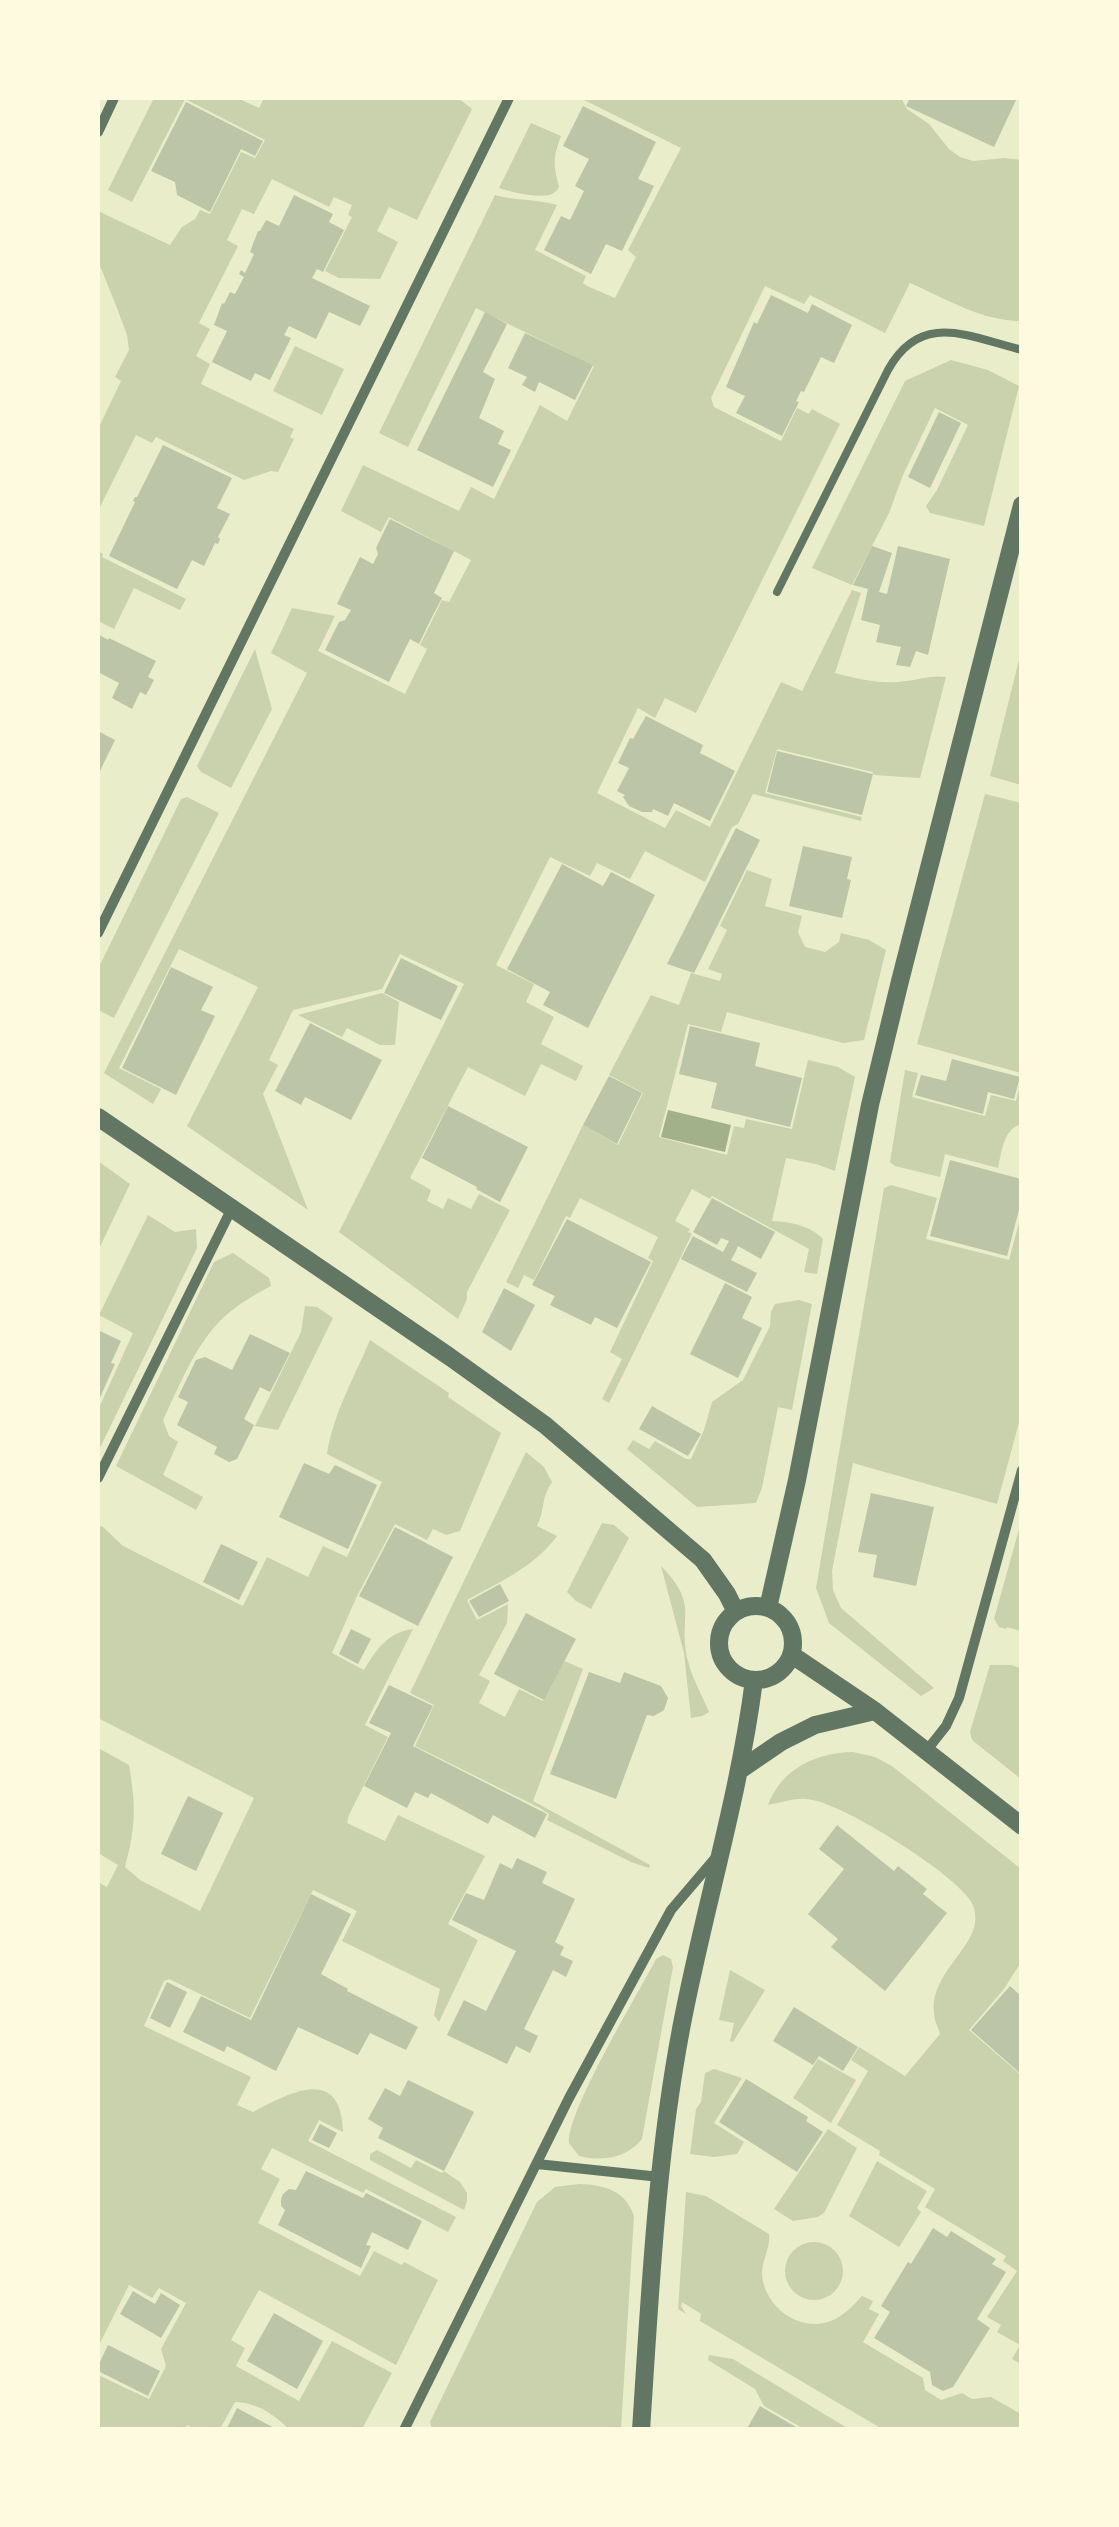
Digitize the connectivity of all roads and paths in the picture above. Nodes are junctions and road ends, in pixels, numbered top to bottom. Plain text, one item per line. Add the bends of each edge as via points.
1 (114, 98) edge
2 (510, 98) edge
3 (98, 132) edge
4 (1022, 350) edge
5 (1022, 505) edge
6 (777, 592) dead end
7 (98, 932) edge
8 (98, 1117) edge
9 (232, 1208) junction
10 (1022, 1470) edge
11 (98, 1478) edge
12 (768, 1608) junction
13 (736, 1612) junction
14 (792, 1655) junction
15 (754, 1680) junction
16 (876, 1711) junction
17 (927, 1750) junction
18 (740, 1770) junction
19 (1022, 1826) edge
20 (721, 1852) junction
21 (537, 2164) junction
22 (660, 2177) junction
23 (404, 2430) edge
24 (641, 2430) edge

1 - 3 street
2 - 7 street
4 - 6 lane via 946,330 910,342 888,370
5 - 12 street via 870,1105
8 - 9 street
9 - 11 street
9 - 13 street via 545,1425 703,1560
10 - 17 street via 959,1698
12 - 13 street
12 - 14 street via 790,1626
13 - 15 street via 722,1629 720,1652 732,1672
14 - 15 street via 777,1674
14 - 16 street
15 - 18 street
16 - 17 street
16 - 18 street via 815,1725
17 - 19 street
18 - 20 street
20 - 21 street via 672,1910
20 - 22 street via 682,2026
21 - 22 street
21 - 23 street
22 - 24 street

